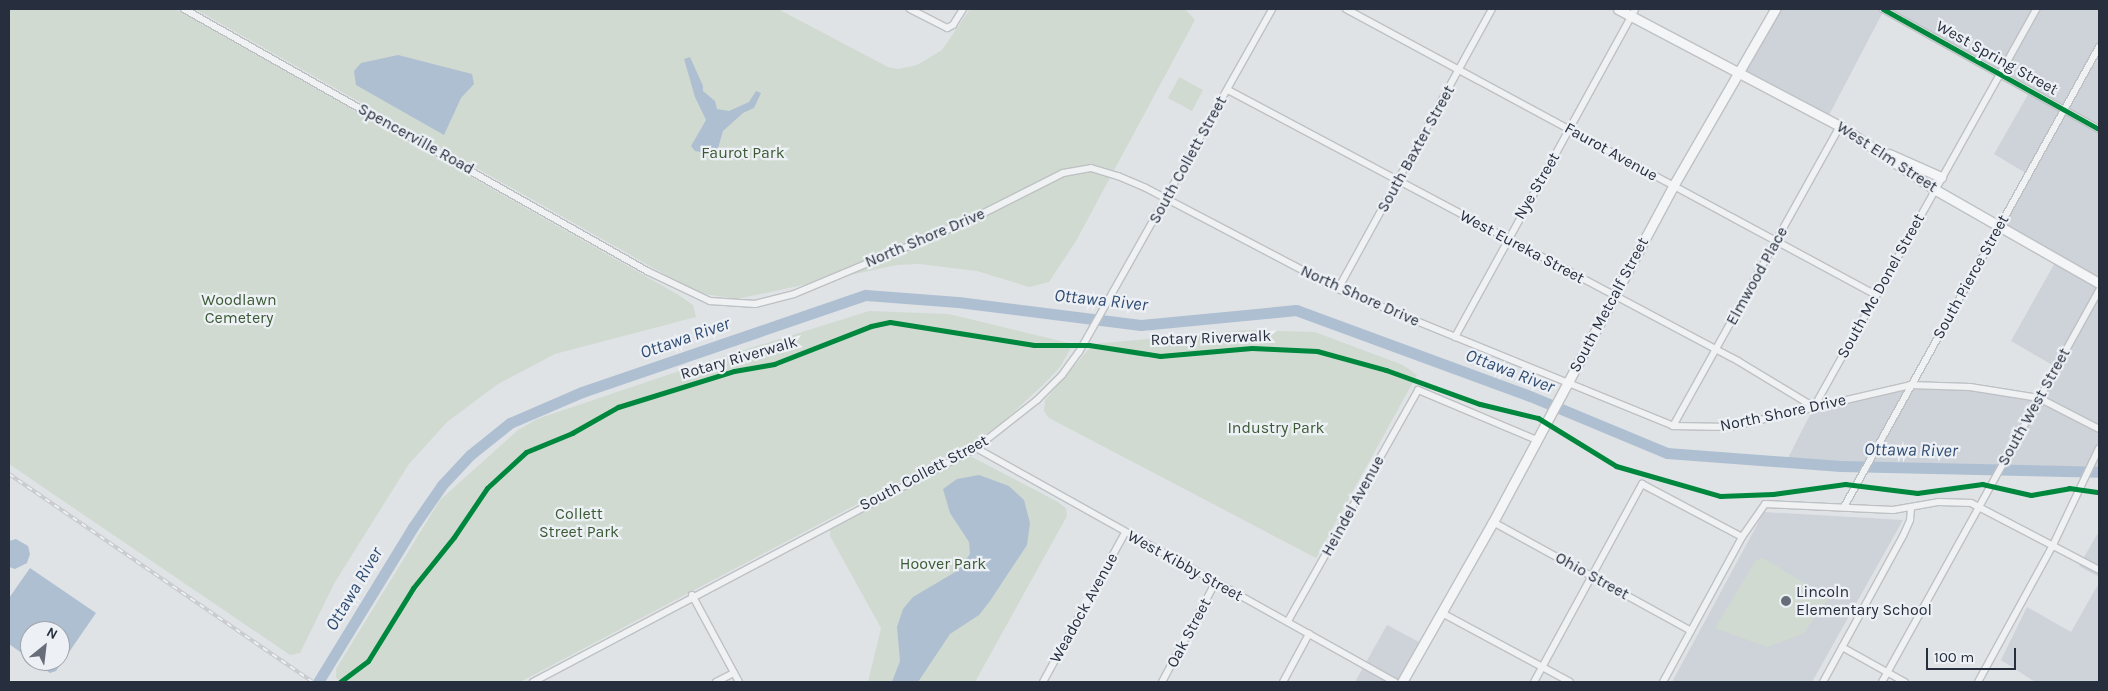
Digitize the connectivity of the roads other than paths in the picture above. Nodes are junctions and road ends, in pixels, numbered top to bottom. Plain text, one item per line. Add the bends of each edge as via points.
1 (184, 9) edge
2 (910, 9) edge
3 (963, 9) edge
4 (1272, 9) edge
5 (1346, 9) edge
6 (1492, 9) edge
7 (1618, 9) edge
8 (1775, 9) edge
9 (1882, 9) edge
10 (2036, 9) edge
11 (1633, 12) edge
12 (2099, 47) edge
13 (1459, 70) junction
14 (1739, 74) junction
15 (2000, 75) junction
16 (1228, 90) junction
17 (2065, 110) junction
18 (1840, 126) junction
19 (1570, 129) junction
20 (2099, 130) edge
21 (1882, 152) junction
22 (1941, 177) junction
23 (1399, 182) junction
24 (1673, 186) junction
25 (1934, 189) junction
26 (1166, 200) junction
27 (2000, 227) junction
28 (1507, 238) junction
29 (1776, 241) junction
30 (648, 271) joint
31 (2099, 283) edge
32 (1338, 290) junction
33 (2099, 290) edge
34 (1876, 295) junction
35 (1615, 296) junction
36 (1455, 337) junction
37 (1716, 350) junction
38 (1568, 382) junction
39 (1910, 385) junction
40 (2039, 398) junction
41 (1814, 408) junction
42 (1673, 426) junction
43 (2099, 429) edge
44 (1537, 440) junction
45 (976, 448) junction
46 (2099, 448) edge
47 (1980, 505) junction
48 (1844, 507) junction
49 (1911, 508) junction
50 (1492, 522) junction
51 (1125, 533) junction
52 (1742, 537) junction
53 (2053, 545) junction
54 (2099, 570) edge
55 (1592, 576) junction
56 (1215, 583) junction
57 (692, 595) junction
58 (1442, 613) junction
59 (1288, 622) junction
60 (1691, 631) junction
61 (1309, 634) junction
62 (1842, 648) junction
63 (1542, 667) junction
64 (1887, 672) junction
65 (734, 673) junction
66 (533, 682) edge
67 (716, 682) edge
68 (739, 682) edge
69 (1043, 682) edge
70 (1162, 682) edge
71 (1283, 682) edge
72 (1395, 682) edge
73 (1402, 682) edge
74 (1534, 682) edge
75 (1570, 682) edge
76 (1662, 682) edge
77 (1823, 682) edge
78 (1882, 682) edge
79 (1906, 682) edge
80 (1978, 682) edge

1 - 30 street, Spencerville Road
2 - 3 street via 938,24 952,27
4 - 16 street, South Collett Street
5 - 13 street, Faurot Avenue
6 - 13 street, South Baxter Street
7 - 11 main road, West Elm Street
8 - 14 main road, South Metcalf Street
9 - 15 street, West Spring Street
10 - 15 street, South Mc Donel Street
11 - 14 main road, West Elm Street
11 - 19 street, Nye Street
12 - 17 street, South Pierce Street
13 - 19 street, Faurot Avenue
13 - 23 street, South Baxter Street
14 - 18 main road, West Elm Street
14 - 24 main road, South Metcalf Street
15 - 17 street, West Spring Street
15 - 22 street, South Mc Donel Street
16 - 23 street, West Eureka Street
16 - 26 street, South Collett Street
17 - 20 street, West Spring Street
17 - 27 street, South Pierce Street
18 - 21 main road, West Elm Street
18 - 29 street, Elmwood Place
19 - 24 street, Faurot Avenue
19 - 28 street, Nye Street
21 - 22 main road
21 - 25 main road, West Elm Street
22 - 25 street, South Mc Donel Street
23 - 28 street, West Eureka Street
23 - 32 street, South Baxter Street
24 - 29 street, Faurot Avenue
24 - 35 main road, South Metcalf Street
25 - 27 main road, West Elm Street
25 - 34 street, South Mc Donel Street
26 - 30 street, North Shore Drive via 1109,172 1091,168 1071,170 946,232 794,294 755,304 710,301
26 - 32 street, North Shore Drive
26 - 45 street, South Collett Street via 1079,352 1037,400
27 - 31 main road, West Elm Street
27 - 39 street, South Pierce Street
28 - 35 street, West Eureka Street
28 - 36 street, Nye Street
29 - 34 street, Faurot Avenue
29 - 37 street, Elmwood Place
32 - 36 street, North Shore Drive
33 - 40 street, South West Street
34 - 41 street, South Mc Donel Street
35 - 37 street, West Eureka Street
35 - 38 main road, South Metcalf Street
36 - 38 street, North Shore Drive
37 - 41 street, West Eureka Street
37 - 42 street, Elmwood Place
38 - 42 street, North Shore Drive
38 - 44 main road, South Metcalf Street
39 - 40 street, North Shore Drive via 1970,386
39 - 41 street, North Shore Drive
39 - 48 street, South Pierce Street
40 - 43 street, North Shore Drive
40 - 47 street, South West Street
41 - 42 street, North Shore Drive via 1730,427
44 - 50 main road, South Metcalf Street
44 - 59 street, Heindel Avenue via 1418,390
45 - 51 street, West Kibby Street
45 - 57 street, South Collett Street
46 - 53 street
47 - 49 street via 1951,502
47 - 53 street
47 - 64 street, South West Street
48 - 49 street
48 - 52 street via 1765,504
49 - 62 street via 1903,536
50 - 55 street, Ohio Street
50 - 58 main road, South Metcalf Street
51 - 56 street, West Kibby Street
51 - 69 street, Weadock Avenue
52 - 55 street via 1642,484
52 - 60 street
53 - 54 street
53 - 80 street
55 - 60 street, Ohio Street
55 - 63 street
56 - 59 street, West Kibby Street
56 - 70 street, Oak Street
57 - 65 street
57 - 66 street, South Collett Street
58 - 63 street
58 - 73 main road, South Metcalf Street
59 - 61 street, West Kibby Street
60 - 76 street
61 - 71 street
61 - 72 street, West Kibby Street
62 - 64 street
62 - 77 street
63 - 74 street
63 - 75 street
64 - 78 street, South West Street
64 - 79 street
65 - 67 street
65 - 68 street

